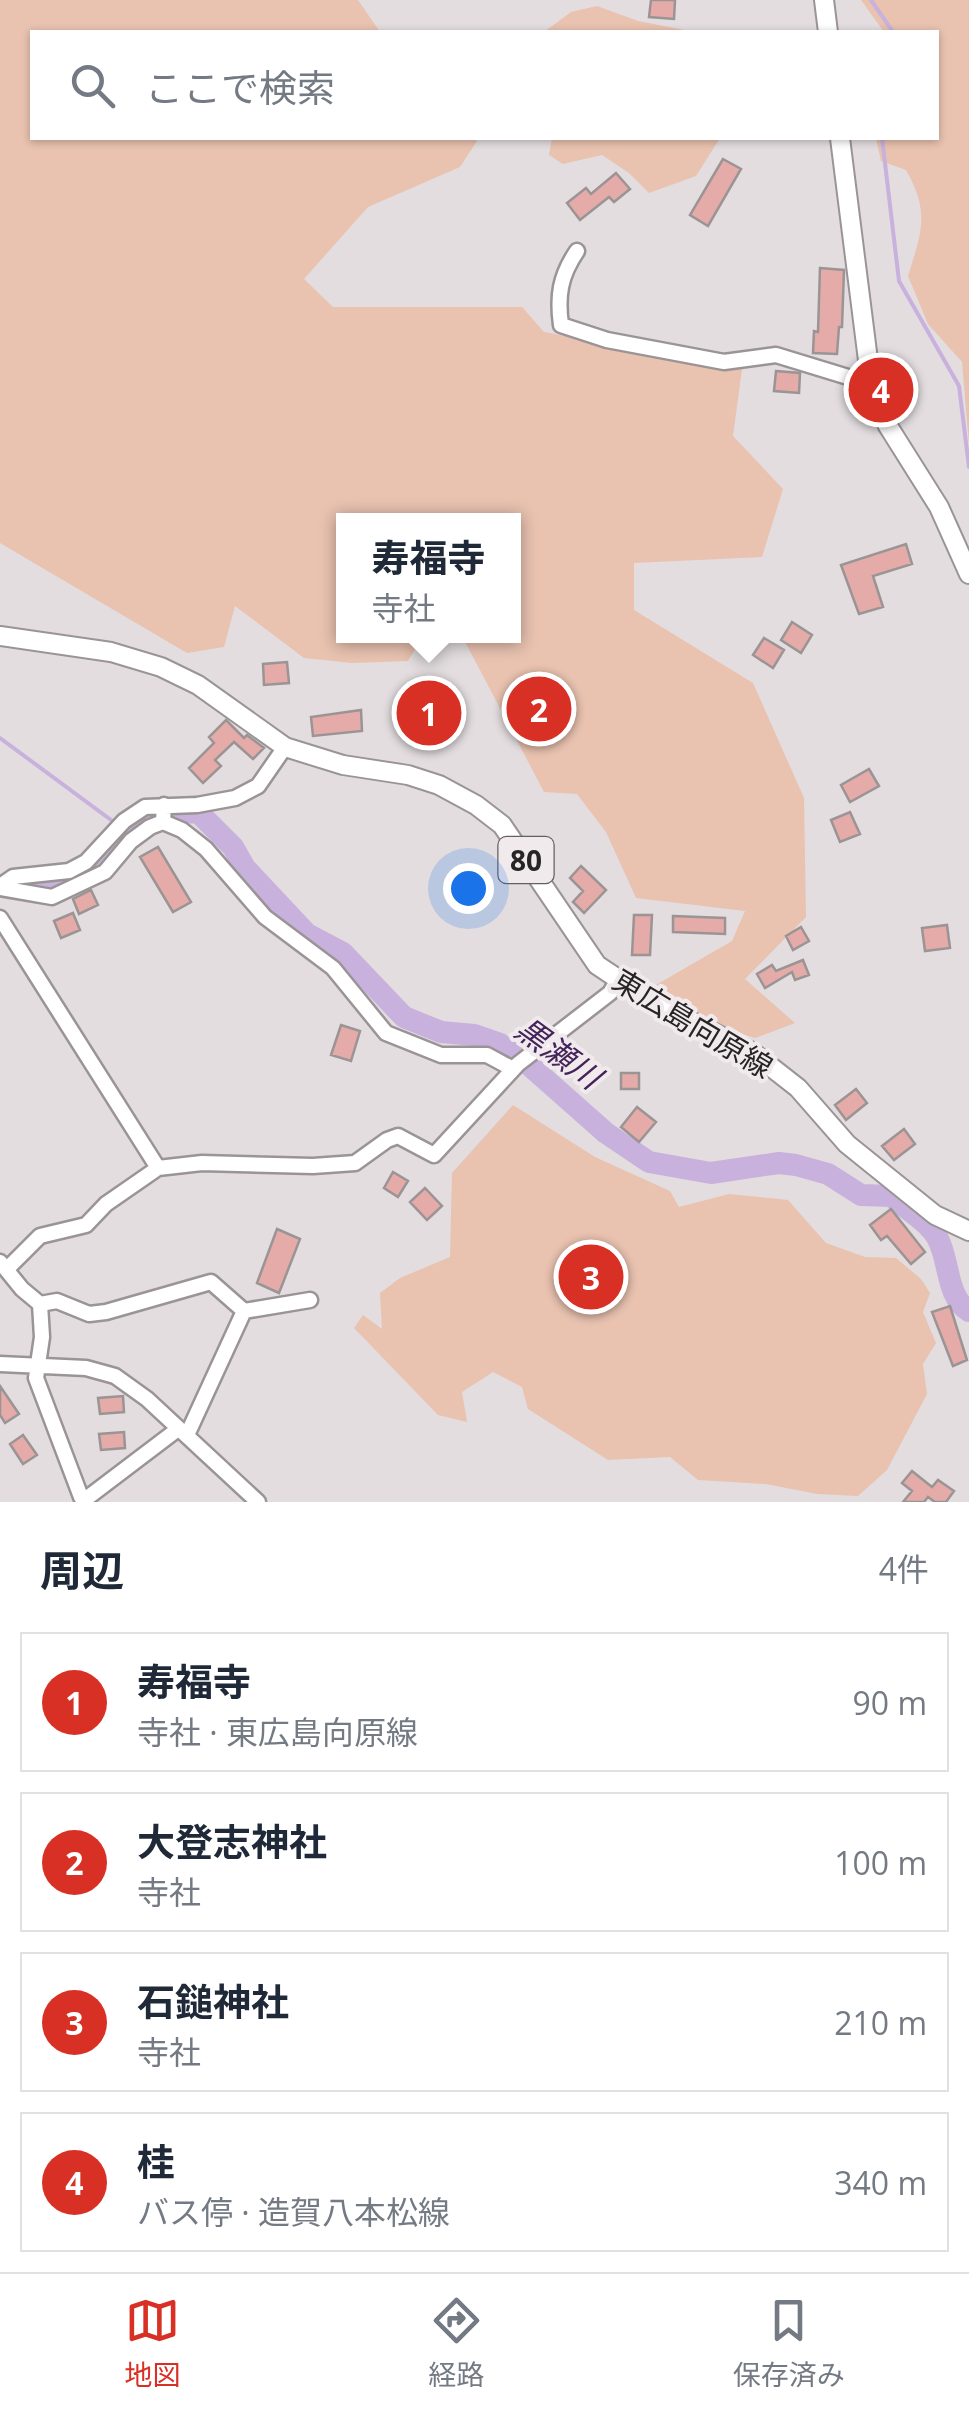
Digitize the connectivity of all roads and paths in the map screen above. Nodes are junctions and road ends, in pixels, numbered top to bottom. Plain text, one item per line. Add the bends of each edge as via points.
1 (824, 0) edge
2 (828, 30) edge
3 (840, 140) edge
4 (576, 251) dead end
5 (872, 384) junction
6 (969, 574) edge
7 (0, 636) edge
8 (285, 747) junction
9 (164, 813) junction
10 (6, 874) edge
11 (0, 887) edge
12 (0, 918) edge
13 (617, 981) junction
14 (519, 1063) junction
15 (158, 1168) junction
16 (969, 1230) edge
17 (4, 1265) edge
18 (310, 1300) dead end
19 (40, 1304) junction
20 (244, 1312) junction
21 (0, 1364) edge
22 (39, 1366) junction
23 (183, 1432) junction
24 (79, 1500) edge
25 (258, 1502) edge

1 - 2 main road
3 - 5 main road
4 - 5 street via 557,298 561,325 724,362 776,355
5 - 6 main road
7 - 8 main road, 東広島向原線 / 80 via 111,652 161,667 198,684
8 - 9 street via 258,786 236,798
8 - 13 main road, 東広島向原線 / 80 via 408,775 476,805 502,825 582,944
9 - 10 street via 145,807 69,871
9 - 11 street via 106,872 52,897
9 - 14 street via 206,849 265,917 333,968 386,1033 441,1056
10 - 11 street
12 - 15 street
13 - 14 street
13 - 16 main road, 東広島向原線 / 80 via 752,1052 798,1088 846,1144 935,1215
14 - 15 street via 434,1155 398,1136 355,1163
15 - 17 street via 86,1225 40,1236
17 - 19 street
18 - 20 street
19 - 20 street via 58,1301 89,1314 106,1312 211,1282
19 - 22 street
20 - 23 street
21 - 22 street
22 - 23 street via 115,1376
22 - 24 street via 36,1378
23 - 24 street
23 - 25 street

